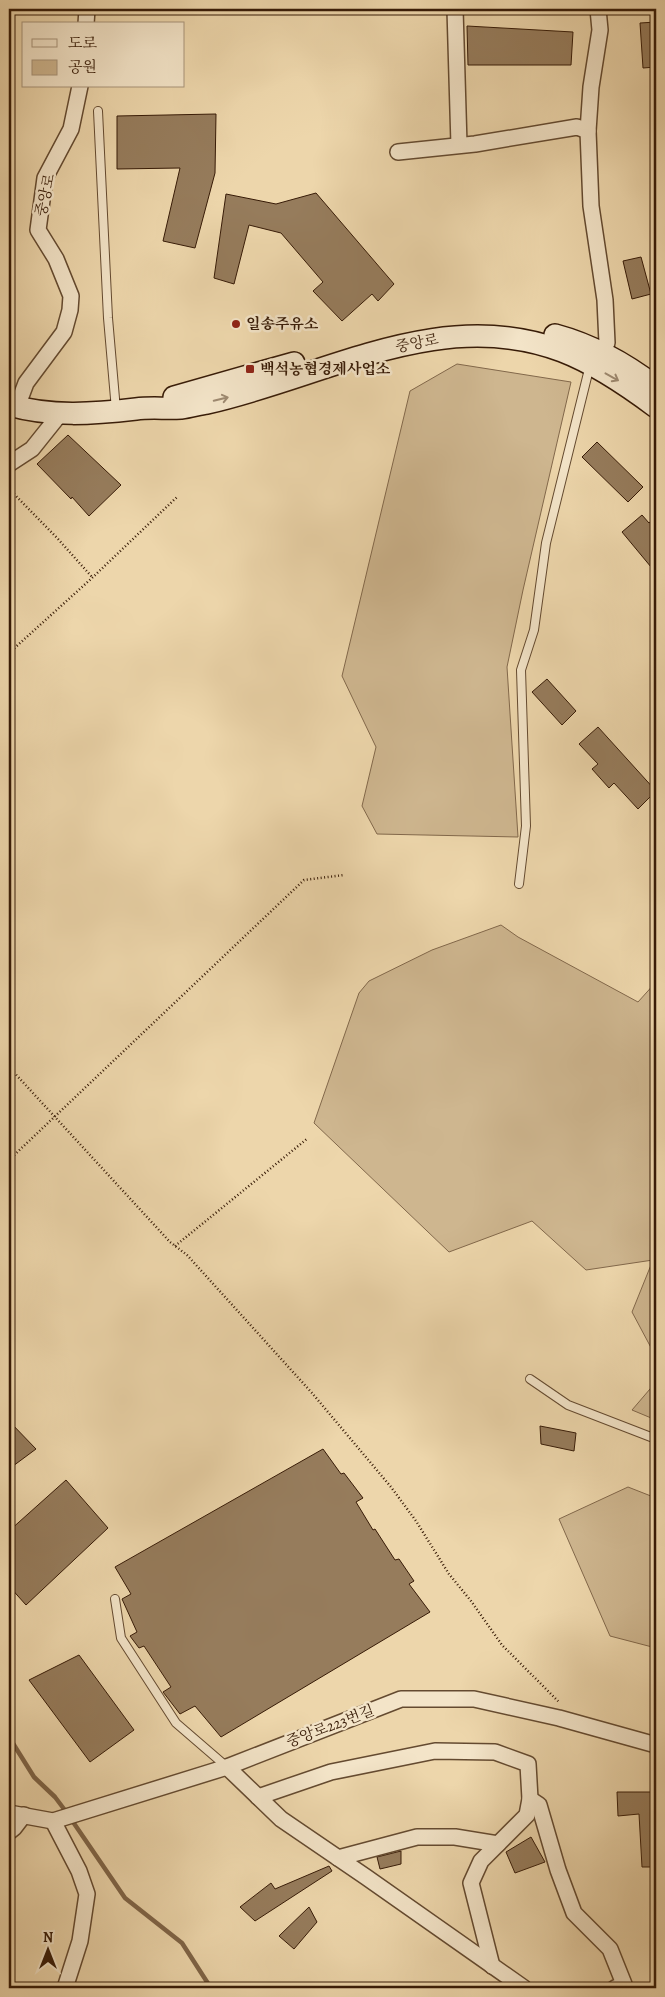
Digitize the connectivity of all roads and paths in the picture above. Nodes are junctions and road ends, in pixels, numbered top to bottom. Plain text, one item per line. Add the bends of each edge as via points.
1 (87, 9) edge
2 (455, 9) edge
3 (598, 9) edge
4 (86, 22) edge
5 (80, 88) edge
6 (98, 111) dead end
7 (588, 131) junction
8 (459, 146) junction
9 (398, 152) dead end
10 (594, 358) junction
11 (656, 387) edge
12 (13, 406) edge
13 (656, 407) edge
14 (117, 412) junction
15 (60, 414) junction
16 (9, 464) edge
17 (9, 489) edge
18 (177, 497) dead end
19 (92, 578) junction
20 (9, 653) edge
21 (344, 875) dead end
22 (519, 884) dead end
23 (9, 1067) edge
24 (54, 1115) junction
25 (308, 1138) dead end
26 (9, 1160) edge
27 (175, 1246) junction
28 (530, 1379) dead end
29 (656, 1439) edge
30 (115, 1599) dead end
31 (565, 1707) dead end
32 (656, 1745) edge
33 (227, 1767) junction
34 (258, 1797) junction
35 (530, 1799) junction
36 (16, 1814) edge
37 (57, 1820) junction
38 (9, 1832) edge
39 (498, 1844) junction
40 (338, 1858) junction
41 (492, 1966) junction
42 (65, 1988) edge
43 (524, 1988) edge
44 (615, 1988) edge

1 - 4 street
2 - 8 street
3 - 7 street via 600,30
5 - 12 street, 중앙로 via 71,129 45,178 38,230 56,259 71,296 70,310 64,332
6 - 14 lane via 108,318
7 - 8 street via 577,127
7 - 10 street via 591,206 607,334 607,343
8 - 9 street
10 - 11 main road, 중앙로 via 633,370
10 -> 13 main road, 중앙로
10 - 14 main road, 중앙로 via 559,336 511,324 461,322 427,325 138,409
10 - 22 lane via 546,543 534,630 521,670 526,826
12 - 15 main road, 중앙로
14 - 15 main road, 중앙로
15 - 16 street via 32,449
17 - 19 path
18 - 19 path
19 - 20 path
21 - 24 path via 304,880
23 - 24 path
24 - 26 path
24 - 27 path
25 - 27 path
27 - 31 path via 187,1255 295,1374 391,1487 449,1574 502,1645
28 - 29 lane via 568,1405
30 - 33 lane via 121,1638 176,1723
32 - 33 street, 중앙로223번길 via 474,1699 401,1699
33 - 34 street
33 - 37 street, 중앙로223번길
34 - 35 street via 331,1772 435,1751 495,1752 528,1764
34 - 40 street via 281,1819
35 - 39 street via 527,1815
35 - 44 street via 539,1805 574,1913 610,1949 624,1984
36 - 37 street, 중앙로223번길
36 - 38 street via 14,1828
37 - 42 street via 87,1894 80,1940
39 - 40 street via 455,1837 417,1837
39 - 41 street via 481,1861 471,1883
40 - 41 street
41 - 43 street

